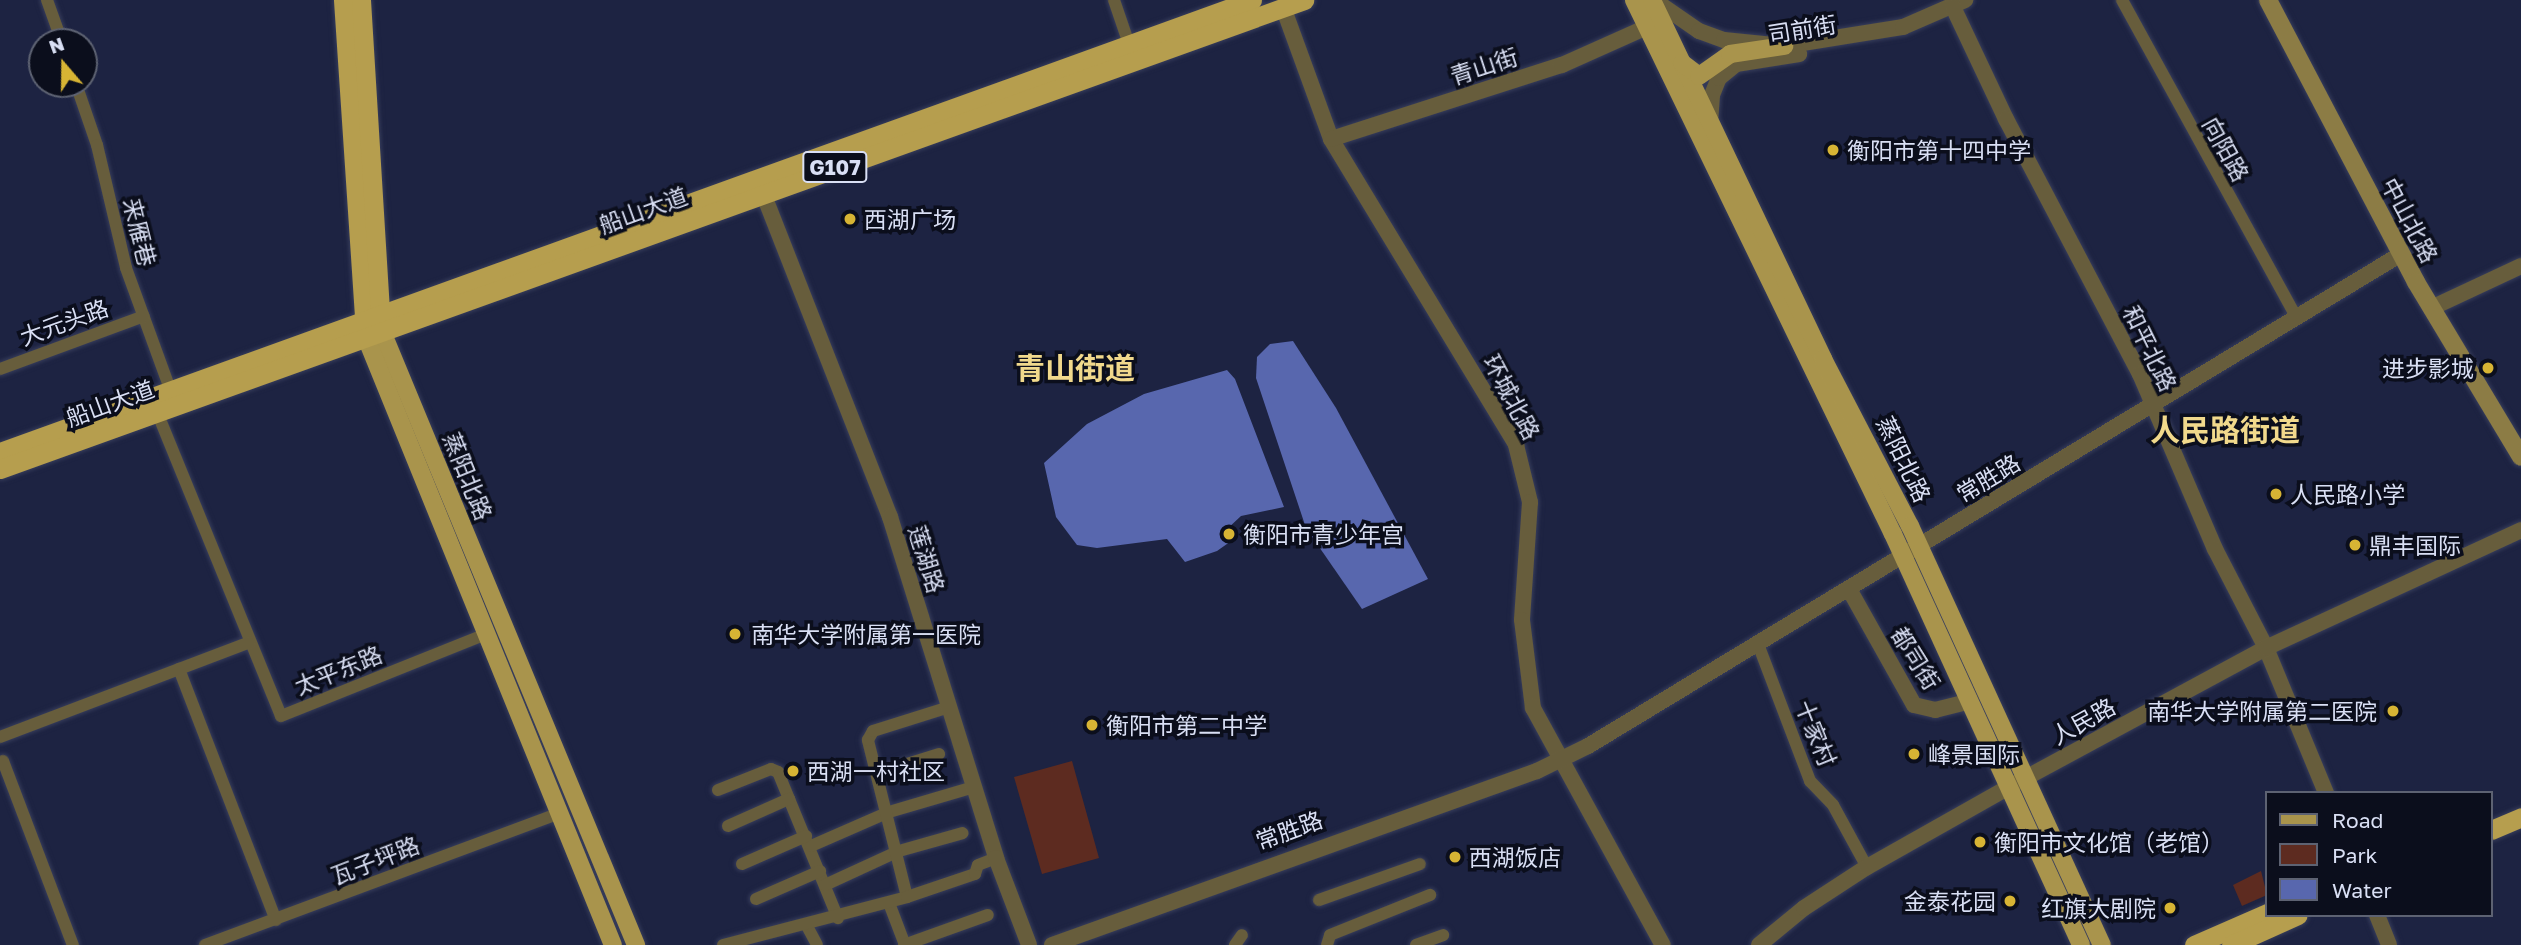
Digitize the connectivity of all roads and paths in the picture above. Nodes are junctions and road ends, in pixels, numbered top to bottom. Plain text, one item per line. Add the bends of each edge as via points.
1 (47, 0) edge
2 (343, 0) edge
3 (361, 0) edge
4 (1114, 0) edge
5 (1252, 0) edge
6 (1304, 0) edge
7 (1634, 0) edge
8 (1653, 0) edge
9 (1979, 0) edge
10 (2122, 0) edge
11 (2268, 0) edge
12 (1958, 7) edge
13 (1283, 8) junction
14 (1647, 27) junction
15 (57, 28) edge
16 (1129, 44) junction
17 (1784, 46) junction
18 (1682, 63) junction
19 (80, 98) edge
20 (1710, 124) junction
21 (1331, 138) junction
22 (763, 193) junction
23 (2401, 254) junction
24 (2521, 266) edge
25 (2431, 308) junction
26 (144, 316) junction
27 (2297, 318) junction
28 (373, 324) junction
29 (0, 369) edge
30 (170, 389) junction
31 (2153, 405) junction
32 (157, 412) junction
33 (0, 452) edge
34 (2521, 457) edge
35 (0, 469) edge
36 (2521, 530) edge
37 (1919, 547) junction
38 (1903, 556) junction
39 (1849, 589) junction
40 (486, 634) junction
41 (250, 642) junction
42 (1758, 644) junction
43 (2266, 648) junction
44 (179, 669) junction
45 (1968, 702) junction
46 (949, 707) junction
47 (0, 737) edge
48 (939, 754) dead end
49 (1560, 759) junction
50 (3, 761) dead end
51 (878, 773) junction
52 (2026, 778) junction
53 (974, 787) junction
54 (2007, 788) junction
55 (718, 790) dead end
56 (2325, 791) edge
57 (789, 799) junction
58 (2521, 802) edge
59 (889, 812) junction
60 (559, 813) junction
61 (2493, 814) edge
62 (2521, 817) edge
63 (728, 826) dead end
64 (2493, 829) edge
65 (963, 832) dead end
66 (808, 841) junction
67 (899, 851) junction
68 (996, 858) junction
69 (742, 864) dead end
70 (1420, 864) dead end
71 (1867, 867) junction
72 (820, 871) junction
73 (825, 885) junction
74 (1430, 895) dead end
75 (907, 897) junction
76 (757, 898) dead end
77 (1319, 900) dead end
78 (889, 903) junction
79 (2266, 913) edge
80 (988, 915) dead end
81 (2294, 917) edge
82 (2377, 917) edge
83 (838, 918) junction
84 (276, 920) junction
85 (807, 926) junction
86 (1443, 935) dead end
87 (73, 945) edge
88 (205, 945) edge
89 (613, 945) edge
90 (636, 945) edge
91 (723, 945) edge
92 (817, 945) edge
93 (905, 945) edge
94 (1028, 945) edge
95 (1034, 945) edge
96 (1052, 945) edge
97 (1327, 945) edge
98 (1416, 945) edge
99 (1663, 945) edge
100 (1759, 945) edge
101 (2081, 945) edge
102 (2102, 945) edge
103 (2194, 945) edge
104 (2231, 945) edge
105 (2389, 945) edge

1 - 15 street
2 - 28 highway, 蒸阳北路
3 - 28 highway, 蒸阳北路
4 - 16 street
5 - 16 highway, 船山大道 / G107
6 - 13 highway, 船山大道 / G107
7 - 14 main road, 蒸阳北路
8 - 17 street, 司前街 via 1699,31 1724,40
8 - 18 main road, 蒸阳北路
9 - 12 street, 司前街
10 - 27 street, 向阳路
11 - 23 main road, 中山北路
12 - 17 street, 司前街 via 1903,27
12 - 20 street, 司前街 via 1905,34 1735,64 1719,78 1712,95
12 - 31 street, 和平北路
13 - 21 street, 环城北路
13 - 22 highway, 船山大道 / G107
14 - 21 street, 青山街 via 1562,65
14 - 38 main road, 蒸阳北路
16 - 28 highway, 船山大道 / G107
17 - 18 main road via 1730,54 1699,76
18 - 20 main road, 蒸阳北路
19 - 26 street, 来雁巷
20 - 37 main road, 蒸阳北路
21 - 49 street, 环城北路 via 1516,445 1530,502 1522,620 1526,678 1533,708
22 - 28 highway, 船山大道 / G107
22 - 46 street, 莲湖路 via 890,517
23 - 25 main road, 中山北路
23 - 27 street, 常胜路
24 - 25 street
25 - 34 main road, 中山北路
26 - 29 street, 大元头路
26 - 30 street, 来雁巷
27 - 31 street, 常胜路
28 - 30 highway, 船山大道
28 - 32 highway, 船山大道
28 - 40 main road, 蒸阳北路
28 - 90 main road, 蒸阳北路
30 - 33 highway, 船山大道
31 - 37 street, 常胜路
31 - 43 street, 和平北路 via 2215,549
32 - 35 highway, 船山大道
32 - 41 street, 太平东路
36 - 43 street, 人民路
37 - 38 street, 常胜路
37 - 52 main road, 蒸阳北路
38 - 39 street, 常胜路
38 - 45 main road, 蒸阳北路
39 - 42 street, 常胜路
39 - 45 street, 都司街 via 1914,705 1935,710
40 - 41 street, 太平东路 via 281,716
40 - 60 main road, 蒸阳北路
41 - 44 street
42 - 49 street, 常胜路
42 - 71 street, 十家村 via 1810,781 1833,805
43 - 52 street, 人民路
43 - 56 street, 和平北路
44 - 47 street
44 - 84 street
45 - 54 main road, 蒸阳北路
46 - 51 street via 873,731 868,740
46 - 53 street, 莲湖路
48 - 51 street
49 - 95 street, 常胜路
49 - 96 street, 常胜路
49 - 99 street, 环城北路
50 - 87 street
51 - 59 street
52 - 54 street, 人民路
52 - 102 main road, 蒸阳北路
53 - 59 street
53 - 68 street, 莲湖路
54 - 71 street, 人民路
54 - 101 main road, 蒸阳北路
55 - 57 street via 771,769 778,772
57 - 63 street
57 - 66 street
58 - 61 highway
59 - 66 street
59 - 67 street
60 - 84 street, 瓦子坪路
60 - 89 main road, 蒸阳北路
62 - 64 highway
65 - 67 street
66 - 69 street
66 - 72 street
67 - 73 street
67 - 75 street
68 - 75 street via 978,865 975,874
68 - 94 street, 莲湖路
70 - 77 street
71 - 100 street, 人民路 via 1804,908
72 - 73 street
72 - 76 street
73 - 83 street
74 - 97 street via 1330,934
75 - 78 street
78 - 83 street
78 - 93 street
79 - 103 highway
80 - 93 street
81 - 104 highway
82 - 105 street
83 - 85 street
84 - 88 street, 瓦子坪路
85 - 91 street
85 - 92 street
86 - 98 street

